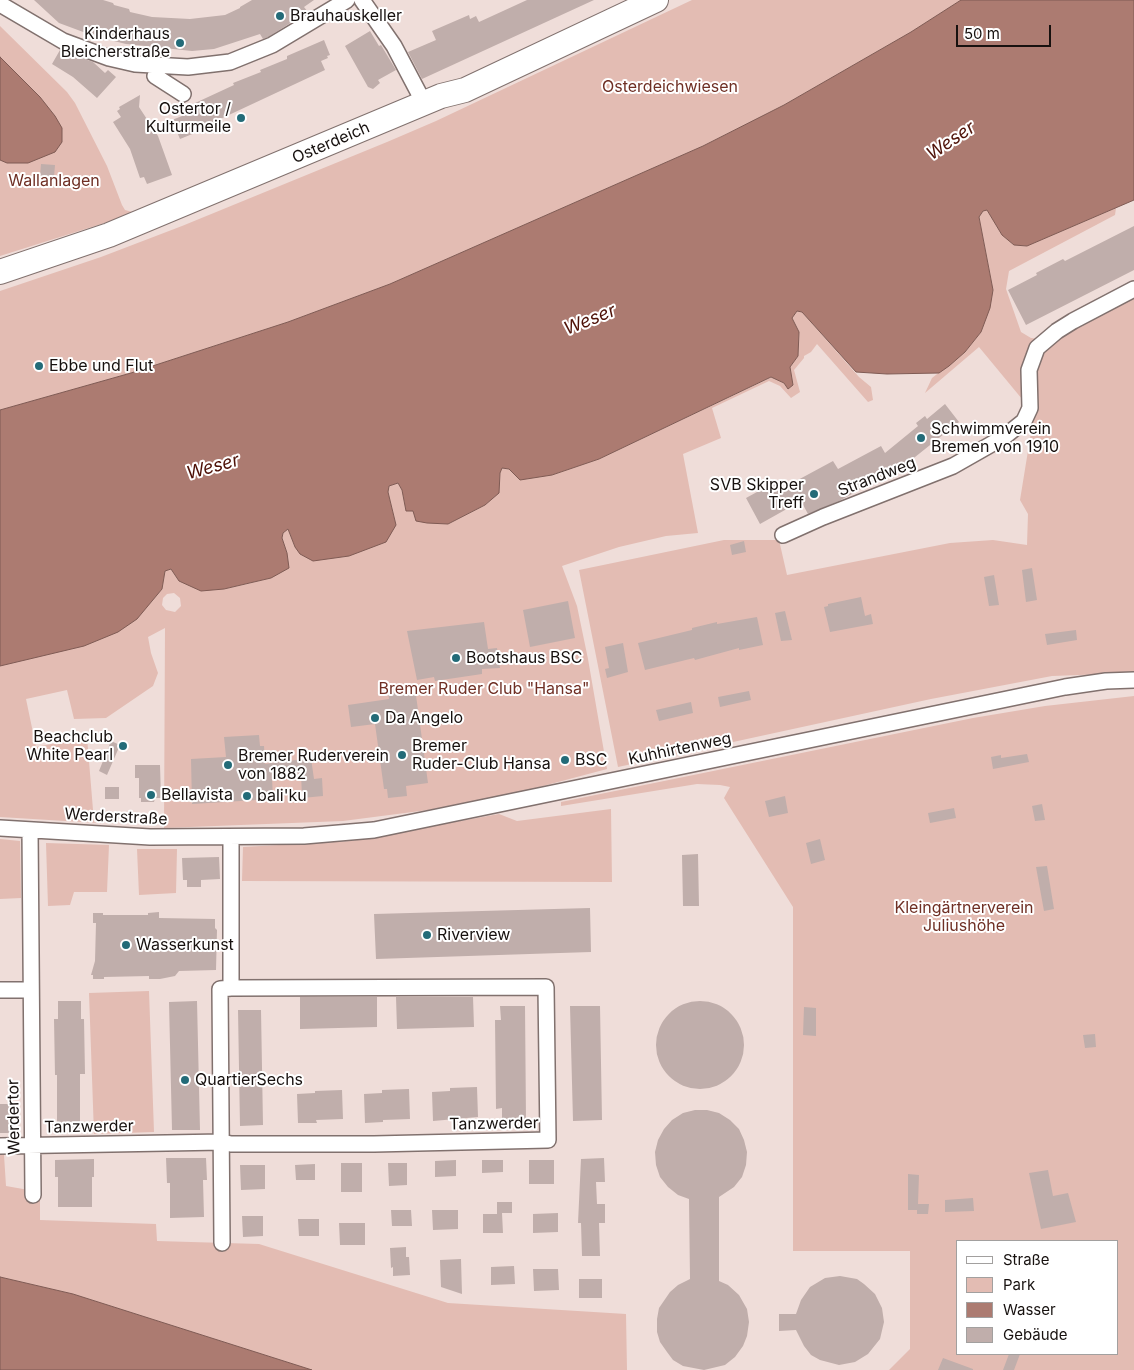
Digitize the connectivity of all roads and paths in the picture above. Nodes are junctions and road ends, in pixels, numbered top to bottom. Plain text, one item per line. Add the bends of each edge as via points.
1 (347, 0) edge
2 (362, 0) edge
3 (656, 0) edge
4 (0, 4) edge
5 (154, 75) junction
6 (182, 94) dead end
7 (424, 103) junction
8 (0, 272) edge
9 (1134, 289) edge
10 (784, 536) dead end
11 (1134, 680) edge
12 (0, 828) edge
13 (30, 830) junction
14 (230, 837) junction
15 (230, 988) junction
16 (0, 990) edge
17 (30, 990) junction
18 (222, 1142) junction
19 (0, 1146) edge
20 (32, 1146) junction
21 (33, 1195) dead end
22 (222, 1243) dead end

1 - 5 street via 272,45 230,62
2 - 7 street via 394,46
3 - 7 main road, Osterdeich via 465,90
4 - 5 street via 63,41 135,64
5 - 6 street
7 - 8 main road, Osterdeich via 109,235
9 - 10 street, Strandweg via 1073,321 1037,348 1028,370 1030,408 1024,421 1004,437 953,466 823,517
11 - 14 street, Kuhhirtenweg via 1065,686 374,830 304,836
12 - 13 street, Werderstraße
13 - 14 street, Werderstraße via 150,837
13 - 17 street, Werdertor
14 - 15 street
15 - 18 street via 220,989
15 - 18 street, Tanzwerder via 546,987 548,1140 374,1144
16 - 17 street
17 - 20 street, Werdertor
18 - 20 street, Tanzwerder
18 - 22 street
19 - 20 street, Tanzwerder
20 - 21 street, Werdertor

